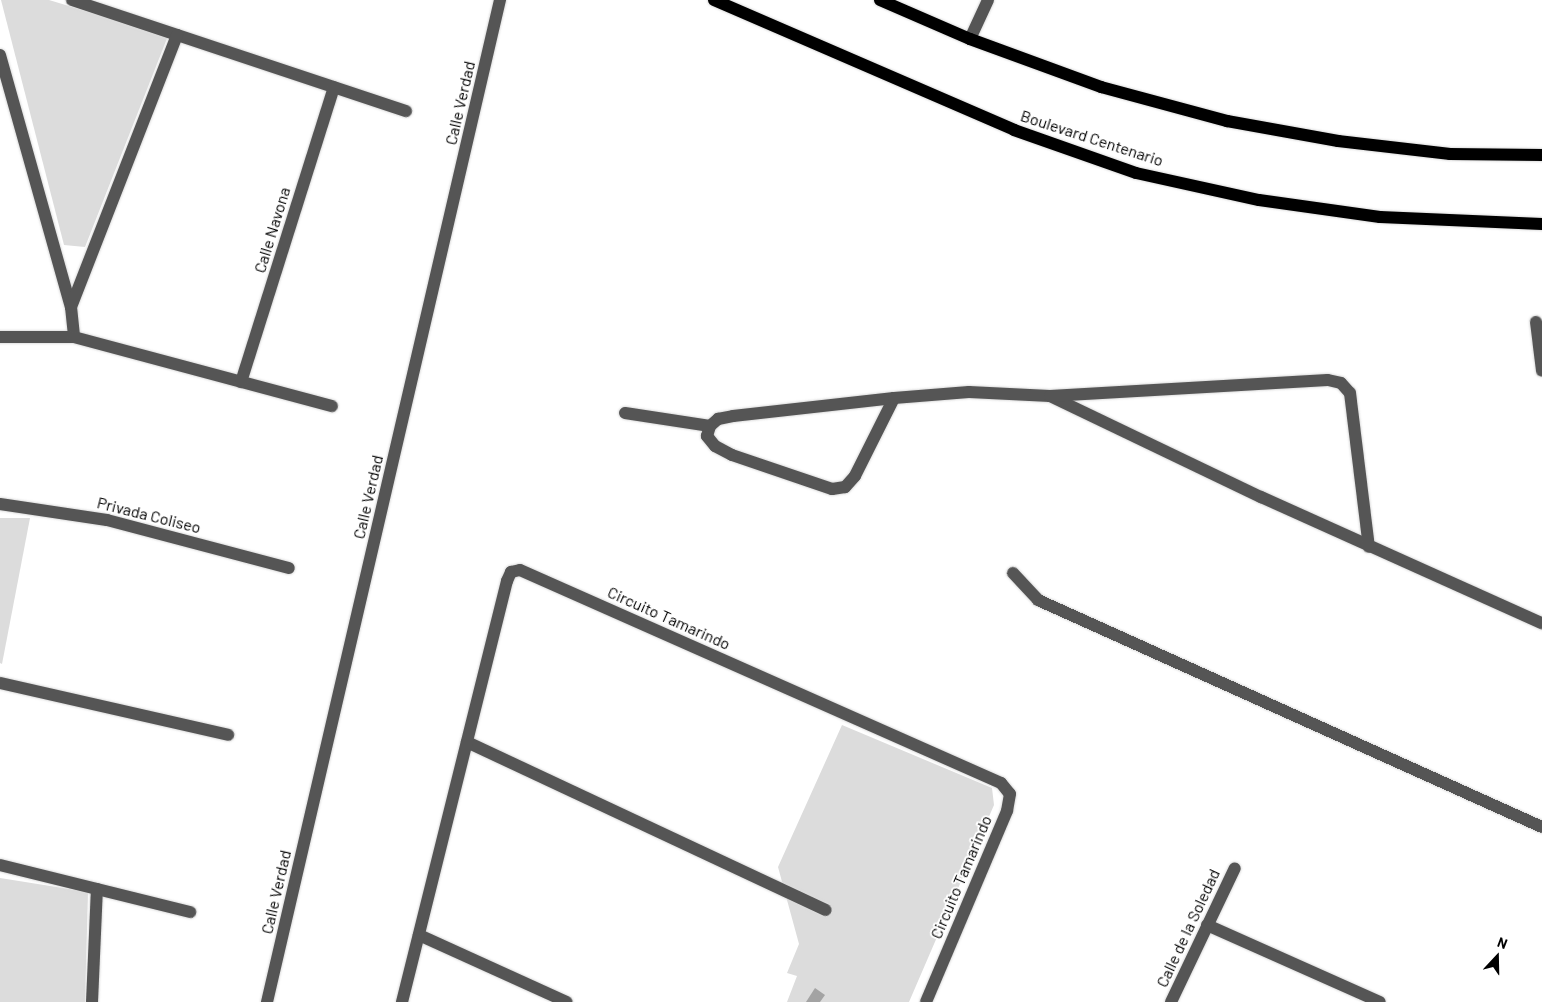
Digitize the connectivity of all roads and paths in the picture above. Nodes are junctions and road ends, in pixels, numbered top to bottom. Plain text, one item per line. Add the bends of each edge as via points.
1 (72, 0) edge
2 (500, 0) edge
3 (714, 0) edge
4 (880, 0) edge
5 (988, 0) edge
6 (177, 35) junction
7 (970, 39) junction
8 (0, 55) edge
9 (334, 87) junction
10 (406, 111) dead end
11 (1542, 155) edge
12 (1542, 224) edge
13 (71, 307) junction
14 (1536, 322) dead end
15 (0, 337) edge
16 (74, 337) junction
17 (1542, 371) edge
18 (241, 382) junction
19 (1050, 396) junction
20 (894, 398) junction
21 (332, 406) dead end
22 (625, 413) dead end
23 (710, 426) junction
24 (0, 504) edge
25 (1369, 546) junction
26 (289, 568) dead end
27 (1014, 573) dead end
28 (1542, 624) edge
29 (0, 683) edge
30 (228, 735) dead end
31 (467, 742) junction
32 (1542, 827) edge
33 (0, 865) edge
34 (1235, 868) dead end
35 (97, 889) junction
36 (826, 910) dead end
37 (190, 912) dead end
38 (1207, 925) junction
39 (419, 935) junction
40 (92, 1002) edge
41 (267, 1002) edge
42 (402, 1002) edge
43 (567, 1002) edge
44 (926, 1002) edge
45 (1171, 1002) edge
46 (1380, 1002) edge

1 - 6 street
2 - 41 street, Calle Verdad
3 - 12 main road, Boulevard Centenario via 1014,130 1136,173 1259,200 1380,217
4 - 7 main road
5 - 7 street
6 - 9 street
6 - 13 street
7 - 11 main road via 1101,87 1227,121 1338,141 1450,154
8 - 13 street
9 - 10 street
9 - 18 street, Calle Navona
13 - 16 street
14 - 17 street
15 - 16 street
16 - 18 street
18 - 21 street
19 - 20 street via 969,392
19 - 25 street
19 - 25 street via 1328,380 1341,383 1350,393
20 - 23 street via 733,416 718,419
20 - 23 street via 855,476 845,487 832,488 732,455 715,446 708,436
22 - 23 street
24 - 26 street, Privada Coliseo via 107,520
25 - 28 street
27 - 32 street via 1038,600
29 - 30 street
31 - 36 street
31 - 39 street, Circuito Tamarindo
31 - 44 street, Circuito Tamarindo via 506,581 511,572 520,570 1001,783 1010,794 1007,811
33 - 35 street
34 - 38 street, Calle de la Soledad
35 - 37 street
35 - 40 street
38 - 45 street, Calle de la Soledad
38 - 46 street
39 - 42 street, Circuito Tamarindo
39 - 43 street

